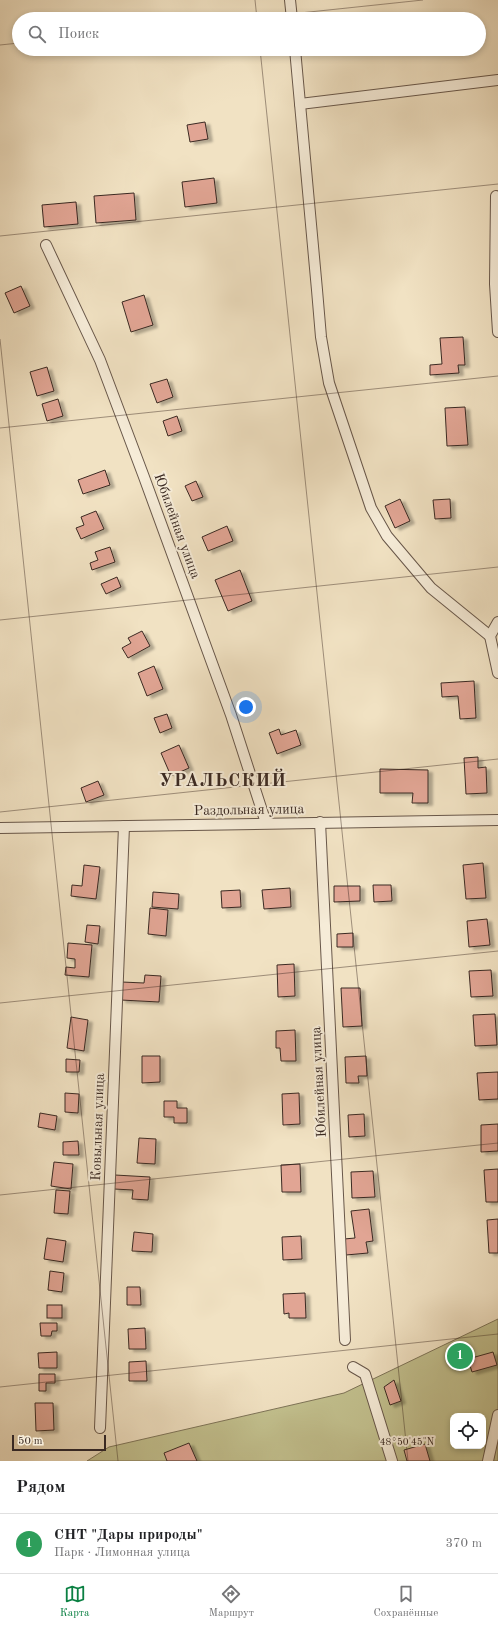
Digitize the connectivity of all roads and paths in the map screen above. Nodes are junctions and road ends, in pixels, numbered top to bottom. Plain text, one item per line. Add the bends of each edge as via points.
1 (290, 0) edge
2 (291, 12) edge
3 (296, 56) edge
4 (498, 80) edge
5 (300, 104) junction
6 (496, 196) dead end
7 (46, 245) dead end
8 (498, 332) edge
9 (498, 622) edge
10 (490, 636) junction
11 (498, 674) edge
12 (498, 820) edge
13 (320, 822) junction
14 (266, 823) junction
15 (124, 826) junction
16 (0, 828) edge
17 (345, 1340) dead end
18 (353, 1368) dead end
19 (498, 1415) edge
20 (100, 1428) dead end
21 (392, 1461) edge
22 (488, 1461) edge

1 - 2 street
3 - 5 street
4 - 5 street
5 - 10 street via 321,337 329,383 371,508 387,536 431,588
6 - 8 street via 495,284
7 - 14 street, Юбилейная улица via 100,360 230,715
9 - 10 street
10 - 11 street
12 - 13 street, Раздольная улица
13 - 14 street, Раздольная улица
13 - 17 street, Юбилейная улица
14 - 15 street, Раздольная улица
15 - 16 street, Раздольная улица
15 - 20 street, Ковыльная улица
18 - 21 street via 365,1374
19 - 22 street

